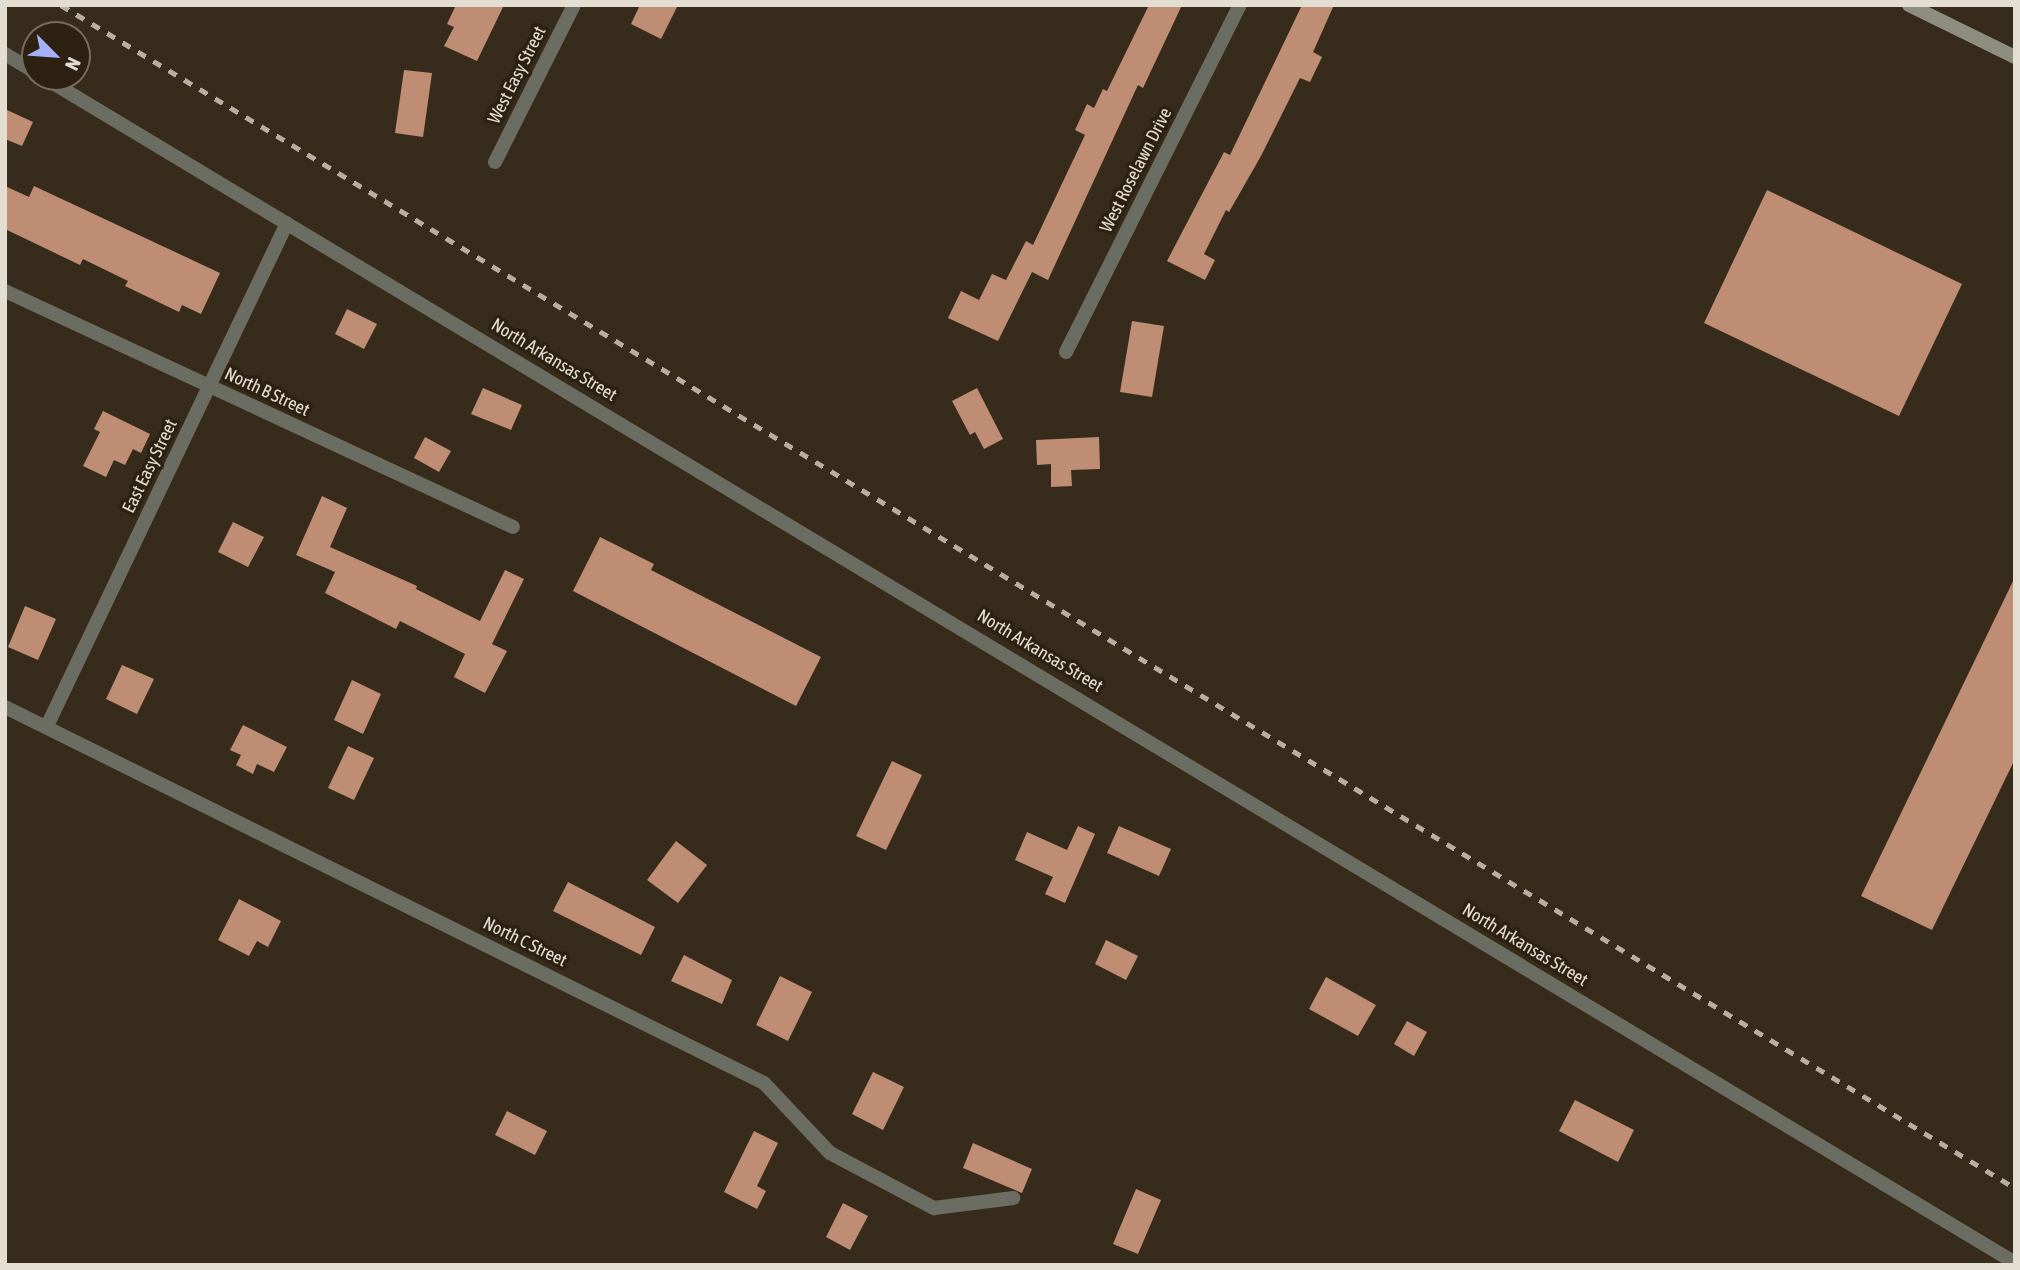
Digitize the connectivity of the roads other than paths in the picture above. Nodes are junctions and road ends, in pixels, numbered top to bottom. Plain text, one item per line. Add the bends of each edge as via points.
1 (574, 5) edge
2 (1240, 5) edge
3 (1909, 5) edge
4 (5, 54) edge
5 (2015, 57) edge
6 (21, 64) edge
7 (66, 91) edge
8 (495, 162) dead end
9 (287, 223) junction
10 (5, 291) edge
11 (1066, 352) dead end
12 (210, 387) junction
13 (513, 527) dead end
14 (5, 706) edge
15 (47, 726) junction
16 (1013, 1198) dead end
17 (2015, 1263) edge

1 - 8 street, West Easy Street
2 - 11 street, West Roselawn Drive
3 - 5 main road
4 - 6 street
7 - 9 street, North Arkansas Street
9 - 12 street, East Easy Street
9 - 17 street, North Arkansas Street
10 - 12 street, North B Street
12 - 13 street, North B Street
12 - 15 street, East Easy Street
14 - 15 street, North C Street
15 - 16 street, North C Street via 764,1083 830,1153 934,1208

